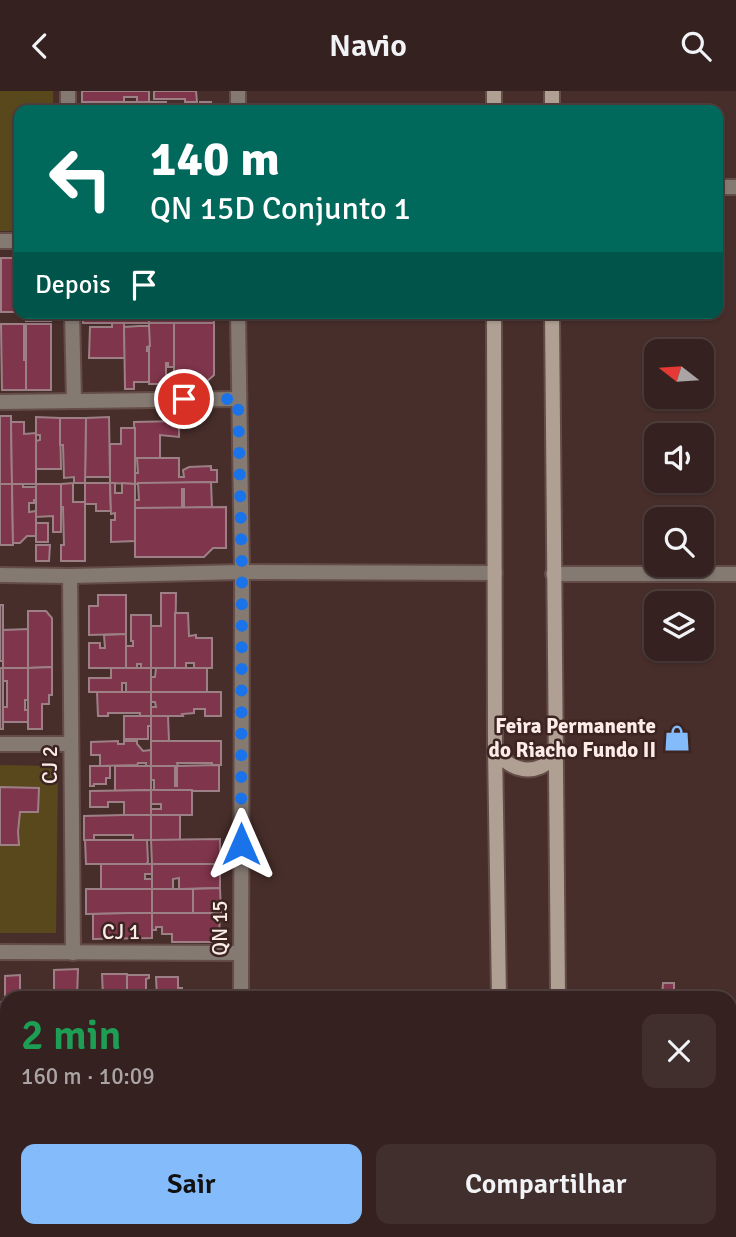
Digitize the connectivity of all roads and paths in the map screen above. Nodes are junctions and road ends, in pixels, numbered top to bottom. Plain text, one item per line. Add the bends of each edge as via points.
1 (72, 319) edge
2 (238, 319) edge
3 (495, 319) edge
4 (551, 319) edge
5 (238, 399) junction
6 (74, 401) junction
7 (0, 402) edge
8 (242, 572) junction
9 (495, 573) junction
10 (553, 574) junction
11 (736, 574) edge
12 (0, 575) edge
13 (70, 576) junction
14 (0, 744) edge
15 (71, 744) junction
16 (495, 748) junction
17 (555, 755) junction
18 (0, 952) edge
19 (73, 953) junction
20 (241, 953) junction
21 (241, 991) edge
22 (499, 991) edge
23 (558, 991) edge

1 - 6 street
2 - 5 street, QN 15
3 - 9 main road
4 - 10 main road
5 - 6 street
5 - 8 street, QN 15
6 - 7 street
8 - 9 street
8 - 13 street
8 - 20 street, QN 15
9 - 16 main road
10 - 11 street
10 - 17 main road
12 - 13 street
13 - 15 street, CJ 2
14 - 15 street
15 - 19 street, CJ 2
16 - 17 main road via 516,768 542,767
16 - 22 main road
17 - 23 main road
18 - 19 street, CJ 1
19 - 20 street, CJ 1
20 - 21 street, QN 15

